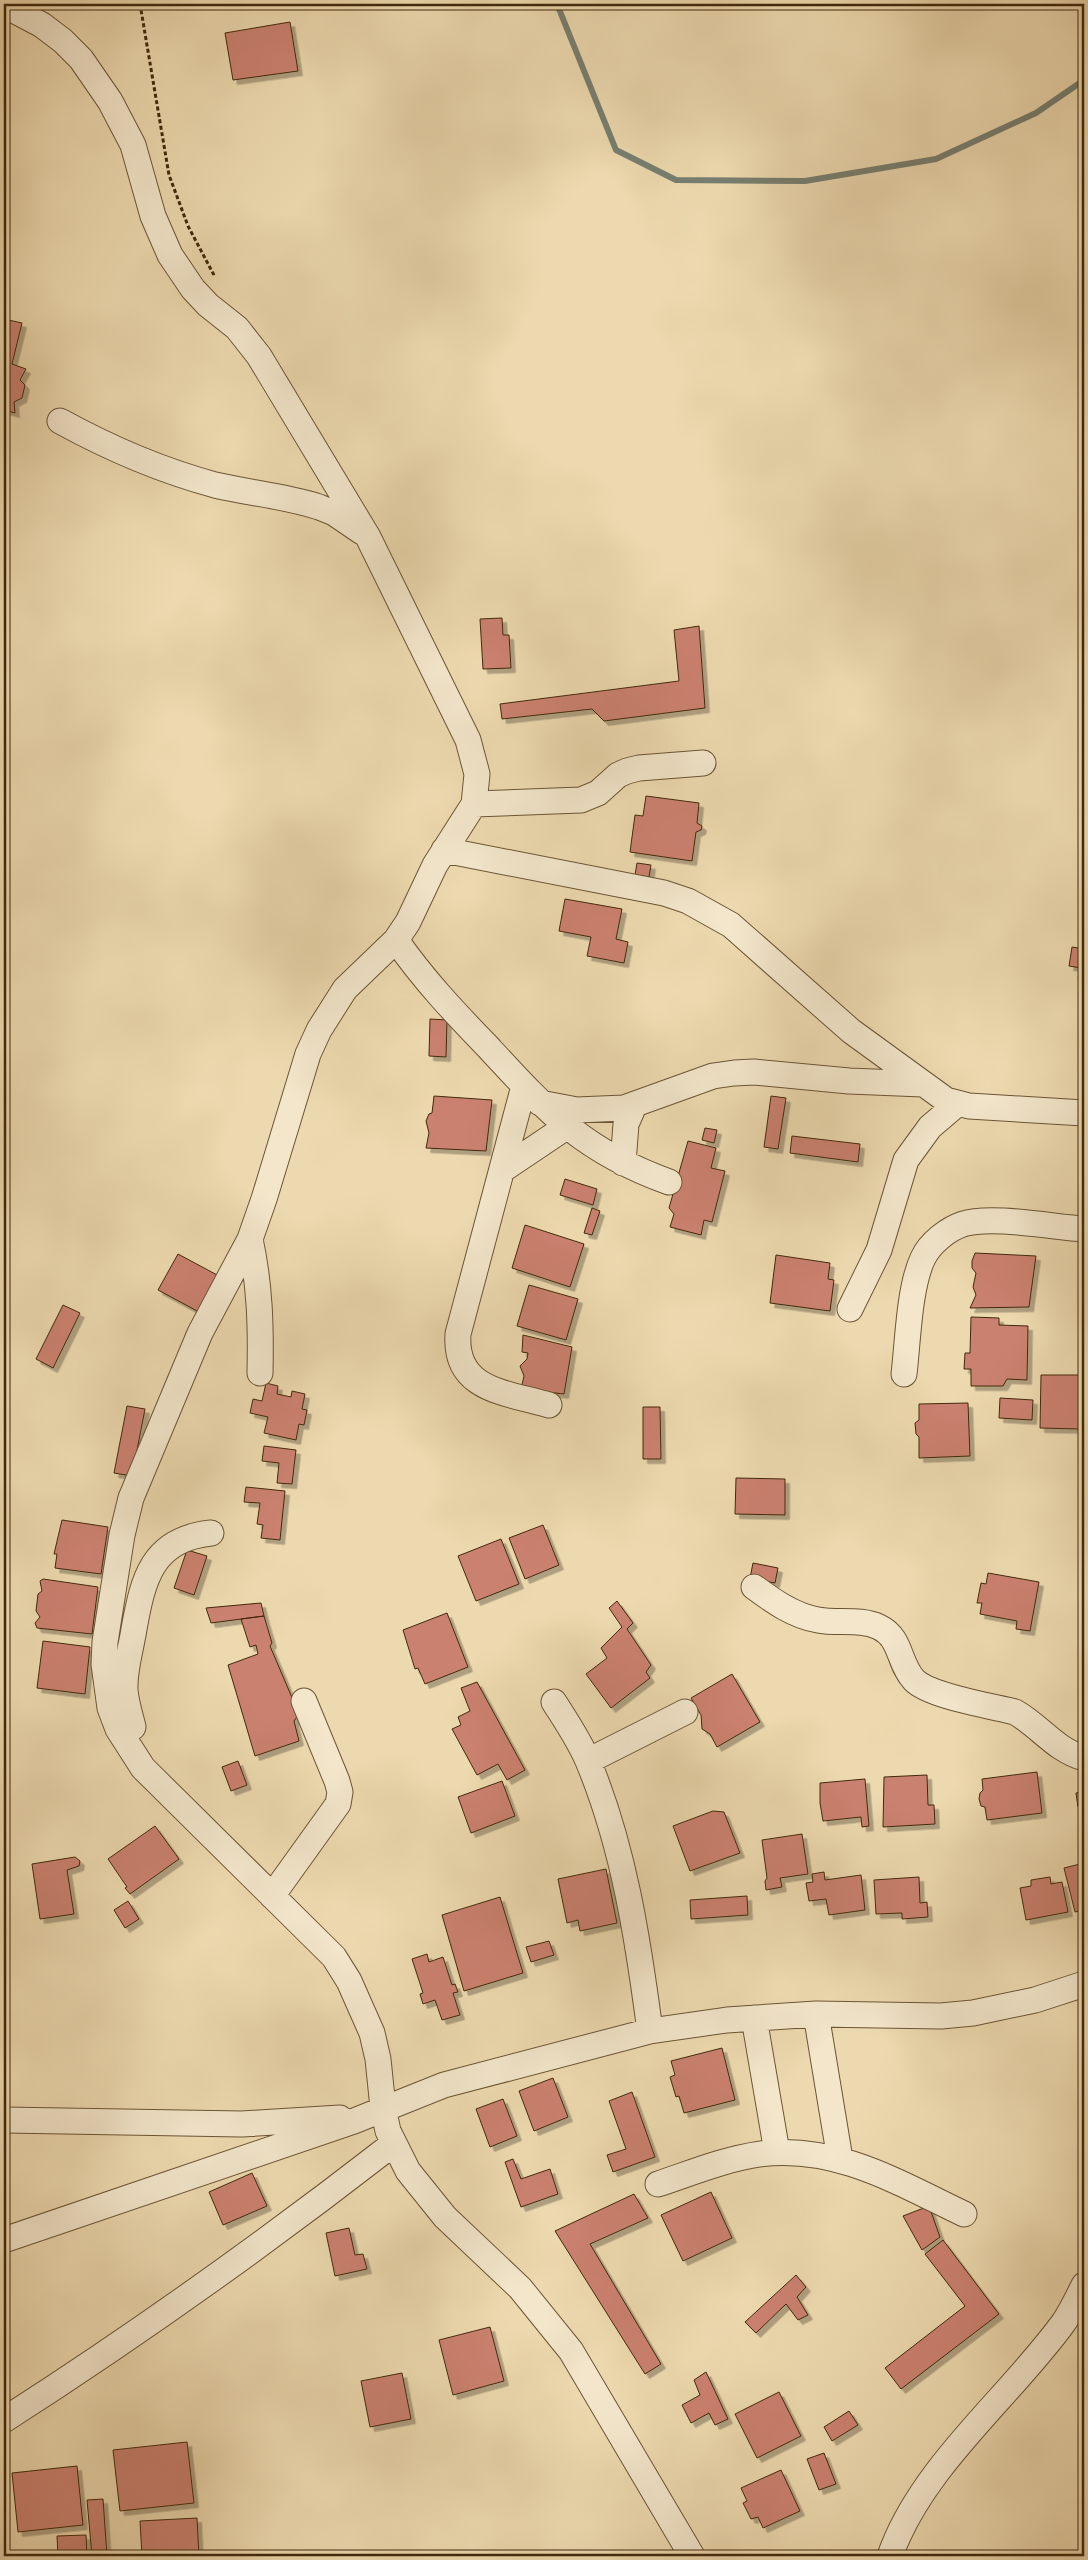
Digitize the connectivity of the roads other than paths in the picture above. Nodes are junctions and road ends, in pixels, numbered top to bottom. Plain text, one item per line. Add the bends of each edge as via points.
1 (4, 5) edge
2 (60, 421) dead end
3 (368, 536) junction
4 (704, 763) dead end
5 (474, 804) junction
6 (444, 850) junction
7 (396, 940) junction
8 (924, 1084) junction
9 (532, 1095) junction
10 (957, 1104) junction
11 (634, 1106) junction
12 (1084, 1113) edge
13 (566, 1127) junction
14 (623, 1163) junction
15 (502, 1170) junction
16 (669, 1182) dead end
17 (1084, 1229) edge
18 (250, 1239) junction
19 (850, 1309) dead end
20 (260, 1373) dead end
21 (904, 1374) dead end
22 (549, 1405) dead end
23 (211, 1533) dead end
24 (754, 1587) dead end
25 (304, 1700) dead end
26 (554, 1702) dead end
27 (685, 1712) dead end
28 (1084, 1758) edge
29 (588, 1761) junction
30 (143, 1768) junction
31 (272, 1896) junction
32 (1084, 1984) edge
33 (816, 2014) junction
34 (754, 2018) junction
35 (650, 2031) junction
36 (382, 2108) junction
37 (4, 2120) edge
38 (354, 2121) junction
39 (393, 2144) junction
40 (778, 2152) junction
41 (840, 2159) junction
42 (658, 2184) dead end
43 (964, 2214) dead end
44 (4, 2240) edge
45 (1084, 2285) edge
46 (4, 2420) edge
47 (692, 2556) edge
48 (890, 2556) edge

1 - 3 street via 42,25 62,41 81,59 110,101 132,145 153,216 170,255 203,300 251,344
2 - 3 street via 133,457 179,474 319,507
3 - 5 street via 468,740 477,774
4 - 5 street via 627,771 598,793 581,800
5 - 6 street
6 - 7 street
6 - 8 street via 664,893 696,905 731,925 851,1031
7 - 9 street via 435,991
7 - 18 street via 345,989 319,1030
8 - 10 street
8 - 11 street via 734,1073 713,1076
9 - 11 street via 585,1110
9 - 13 street
9 - 15 street
10 - 12 street
10 - 19 street via 930,1127 906,1160 879,1250
11 - 14 street via 624,1134
13 - 14 street
13 - 15 street
14 - 16 street
15 - 22 street via 457,1348 460,1362 479,1384
17 - 21 street via 989,1221 963,1224 940,1237 924,1257 916,1282
18 - 20 street via 261,1311
18 - 30 street via 197,1342 141,1472 122,1536 105,1642 104,1671 110,1708 118,1729
23 - 30 street via 185,1538 173,1545 153,1563 143,1584 125,1690
24 - 28 street via 784,1607 818,1620 878,1626 897,1644 909,1674 922,1686 1015,1712 1063,1750
25 - 31 street via 340,1792 338,1804
26 - 29 street
27 - 29 street
29 - 35 street via 619,1858 638,1940
30 - 31 street
31 - 36 street via 334,1957 349,1981 372,2032
32 - 33 street via 1035,2000 973,2013 933,2016
33 - 34 street
33 - 41 street
34 - 35 street
34 - 40 street
35 - 36 street via 444,2085
36 - 38 street
36 - 39 street
37 - 38 street via 242,2124 329,2117
38 - 44 street
39 - 46 street via 224,2272
39 - 47 street via 427,2196 520,2288 571,2352
40 - 41 street
40 - 42 street via 742,2158
41 - 43 street via 863,2166
45 - 48 street via 1065,2321 932,2480 898,2534

